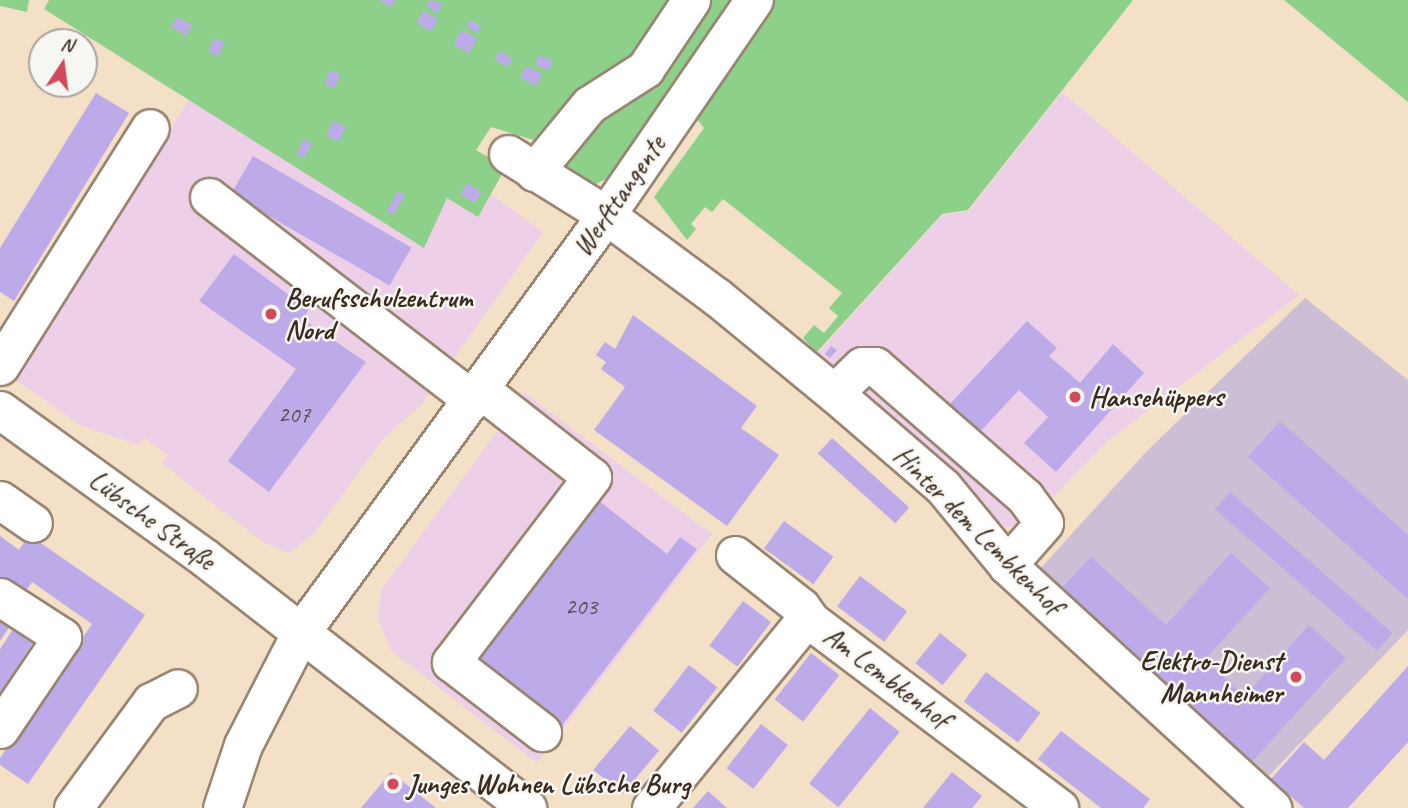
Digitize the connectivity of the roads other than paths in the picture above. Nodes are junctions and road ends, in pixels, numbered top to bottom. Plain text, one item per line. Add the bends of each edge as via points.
1 (691, 0) edge
2 (754, 0) edge
3 (150, 128) dead end
4 (209, 197) dead end
5 (606, 215) junction
6 (0, 366) edge
7 (834, 393) junction
8 (477, 395) junction
9 (0, 410) edge
10 (0, 500) edge
11 (33, 523) dead end
12 (735, 555) dead end
13 (1007, 565) junction
14 (0, 597) edge
15 (811, 621) junction
16 (301, 632) junction
17 (178, 688) dead end
18 (0, 729) edge
19 (542, 732) dead end
20 (73, 808) edge
21 (222, 808) edge
22 (527, 808) edge
23 (651, 808) edge
24 (1059, 808) edge
25 (1272, 808) edge

1 - 5 street, Hinter dem Lembkenhof via 645,69 589,106 521,163
2 - 5 street, Werfttangente
3 - 6 street
4 - 8 street
5 - 7 street, Hinter dem Lembkenhof via 717,296
5 - 8 street, Werfttangente
7 - 13 street, Hinter dem Lembkenhof via 943,486
7 - 13 street via 862,366 875,366 1025,497 1044,523
8 - 16 street
8 - 19 street via 592,477 452,662
9 - 16 street, Lübsche Straße
10 - 11 street
12 - 15 street via 801,607
13 - 25 street, Hinter dem Lembkenhof
14 - 18 street via 62,637
15 - 23 street, Am Lembkenhof via 799,627
15 - 24 street, Am Lembkenhof
16 - 21 street via 243,745
16 - 22 street, Lübsche Straße
17 - 20 street via 151,702

